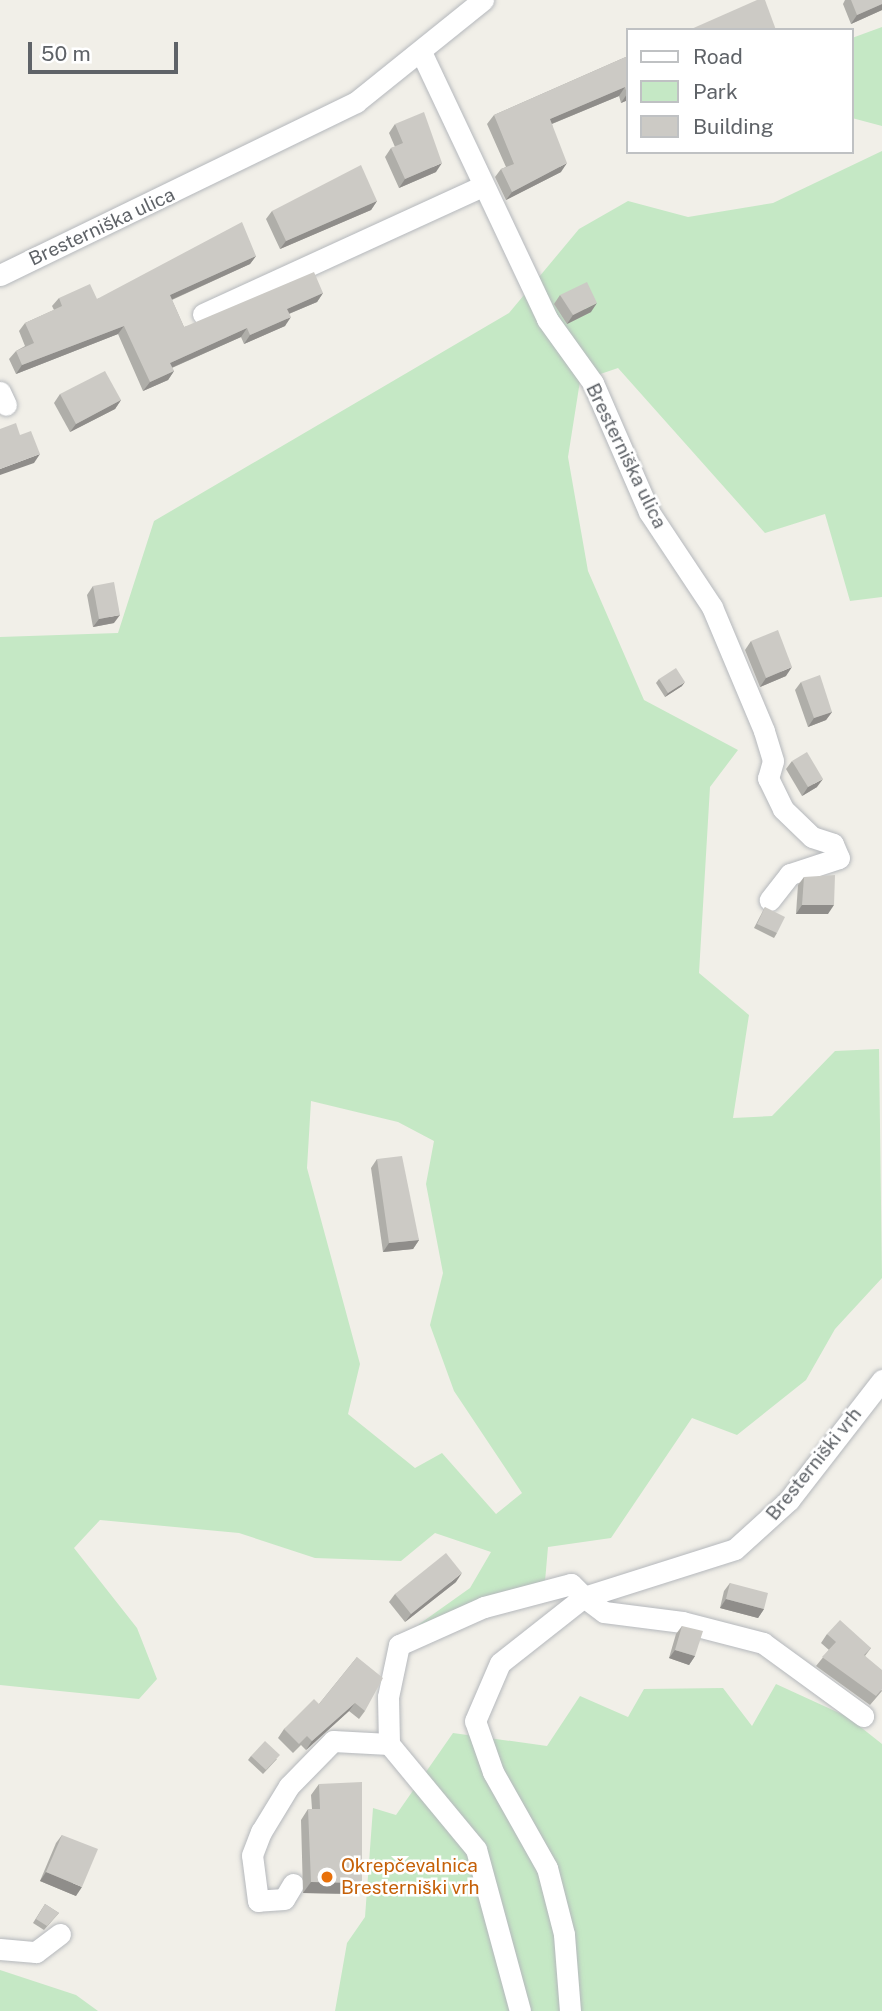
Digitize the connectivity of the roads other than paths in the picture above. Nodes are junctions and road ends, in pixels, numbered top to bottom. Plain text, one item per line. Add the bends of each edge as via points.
1 (483, 0) edge
2 (422, 54) junction
3 (483, 186) junction
4 (0, 275) edge
5 (203, 314) dead end
6 (770, 900) dead end
7 (882, 1380) edge
8 (584, 1597) junction
9 (863, 1716) dead end
10 (389, 1744) junction
11 (293, 1885) dead end
12 (60, 1934) dead end
13 (0, 1949) edge
14 (520, 2011) edge
15 (570, 2011) edge

1 - 2 street, Bresterniška ulica
2 - 3 street, Bresterniška ulica
2 - 4 street, Bresterniška ulica via 295,136
3 - 5 street
3 - 6 street, Bresterniška ulica via 547,319 593,383 649,512 712,607 764,731 773,761 768,778 783,809 812,837 833,844 839,858 790,874
7 - 8 street, Bresterniški vrh via 789,1500 736,1549
8 - 9 street via 604,1612 682,1622 763,1643
8 - 10 street via 571,1584 562,1586 484,1608 399,1645 388,1696
8 - 15 street, Bresterniški vrh via 500,1663 475,1721 493,1772 547,1868 564,1934
10 - 11 street via 333,1741 289,1786 252,1854 258,1900 284,1899
10 - 14 street via 476,1849
12 - 13 street via 36,1952

